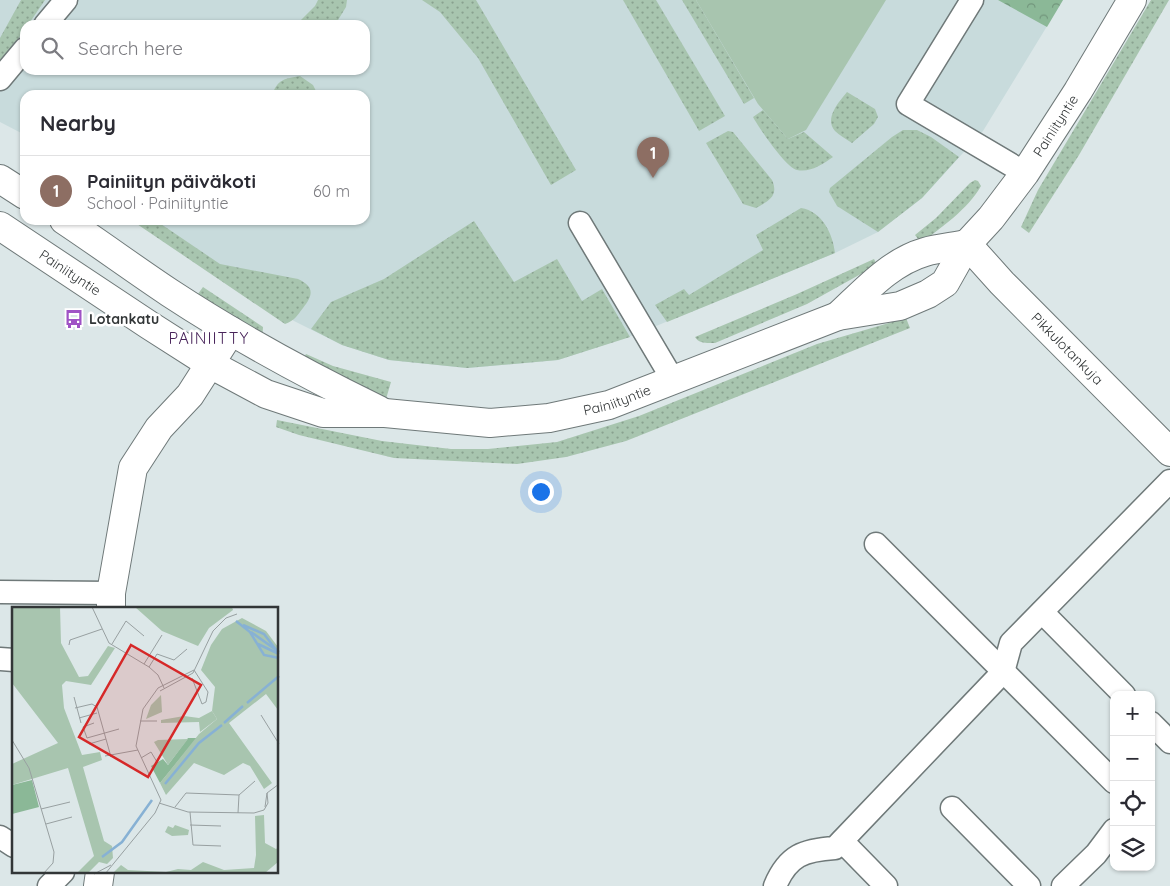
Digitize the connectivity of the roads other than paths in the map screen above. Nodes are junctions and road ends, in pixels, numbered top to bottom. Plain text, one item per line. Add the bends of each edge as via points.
1 (66, 0) edge
2 (972, 0) edge
3 (1132, 0) edge
4 (49, 20) edge
5 (20, 55) edge
6 (0, 79) edge
7 (1025, 173) junction
8 (0, 179) edge
9 (20, 191) edge
10 (580, 223) dead end
11 (71, 225) edge
12 (0, 226) edge
13 (967, 244) junction
14 (838, 316) junction
15 (231, 331) junction
16 (210, 364) junction
17 (673, 380) junction
18 (385, 413) junction
19 (1170, 452) edge
20 (1170, 481) edge
21 (876, 544) dead end
22 (0, 592) edge
23 (111, 601) edge
24 (1042, 612) junction
25 (1003, 672) junction
26 (1120, 691) edge
27 (1155, 727) edge
28 (1170, 742) edge
29 (1113, 781) edge
30 (952, 808) dead end
31 (1110, 835) edge
32 (0, 838) edge
33 (842, 841) junction
34 (12, 845) edge
35 (61, 874) edge
36 (49, 886) edge
37 (775, 886) edge
38 (886, 886) edge
39 (1028, 886) edge
40 (1063, 886) edge

1 - 4 lane
2 - 7 lane via 908,104
3 - 7 street, Painiityntie
5 - 6 lane
7 - 13 street, Painiityntie
8 - 9 street
10 - 17 lane
11 - 15 street, Painiityntie
12 - 16 street, Painiityntie
13 - 14 street, Painiityntie via 925,252 908,259 885,274
13 - 14 street, Painiityntie via 945,283 928,294 900,306
13 - 19 street, Pikkulotankuja
14 - 17 street, Painiityntie
15 - 16 street
15 - 18 street, Painiityntie
16 - 18 street, Painiityntie via 266,394 323,413
16 - 23 street via 190,395 159,428 133,468
17 - 18 street, Painiityntie via 609,405 550,418 490,423
20 - 24 lane
21 - 25 lane
22 - 23 lane
24 - 25 lane via 1011,643
24 - 26 lane
25 - 29 lane
25 - 33 lane
27 - 28 lane
30 - 39 lane
31 - 40 lane
32 - 34 lane
33 - 37 lane via 835,848 814,850 796,857 781,872
33 - 38 lane
35 - 36 lane

